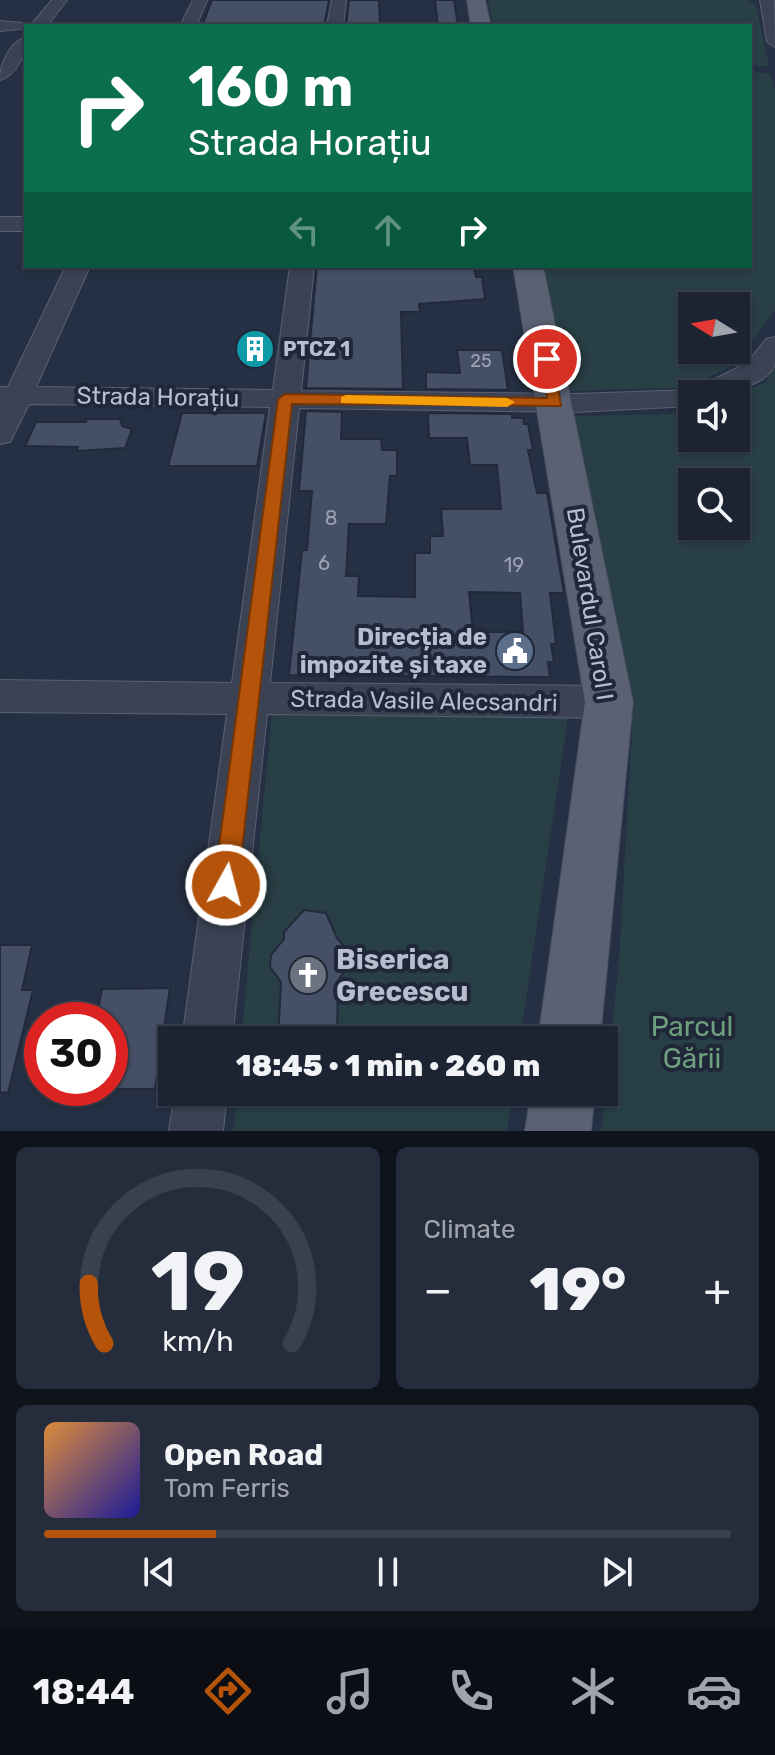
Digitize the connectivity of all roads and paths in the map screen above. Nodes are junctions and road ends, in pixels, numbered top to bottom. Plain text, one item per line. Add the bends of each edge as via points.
1 (60, 0) edge
2 (200, 0) edge
3 (339, 0) edge
4 (476, 0) edge
5 (765, 1) edge
6 (41, 24) edge
7 (189, 24) edge
8 (335, 24) edge
9 (481, 24) edge
10 (0, 26) edge
11 (24, 26) edge
12 (775, 42) edge
13 (24, 45) edge
14 (9, 66) edge
15 (0, 224) edge
16 (24, 224) edge
17 (77, 268) edge
18 (302, 268) edge
19 (528, 268) edge
20 (775, 345) edge
21 (734, 380) edge
22 (9, 395) edge
23 (285, 399) junction
24 (678, 399) edge
25 (556, 403) junction
26 (0, 435) edge
27 (0, 696) edge
28 (249, 700) junction
29 (609, 702) junction
30 (209, 1026) edge
31 (571, 1026) edge
32 (199, 1106) edge
33 (561, 1106) edge
34 (196, 1131) edge
35 (558, 1131) edge

1 - 6 street
2 - 7 street
3 - 8 street
4 - 9 main road
5 - 12 street
10 - 11 street
13 - 14 street
15 - 16 street
17 - 22 street
18 - 23 street
19 - 25 main road, Bulevardul Carol I
20 - 21 street via 757,369
22 - 23 street, Strada Horațiu
22 - 26 street
23 - 25 street, Strada Horațiu
23 - 28 street
24 - 25 street, Strada Horațiu
25 - 29 main road, Bulevardul Carol I
27 - 28 street, Strada Vasile Alecsandri
28 - 29 street, Strada Vasile Alecsandri
28 - 30 street
29 - 31 main road, Bulevardul Carol I
32 - 34 street
33 - 35 main road

